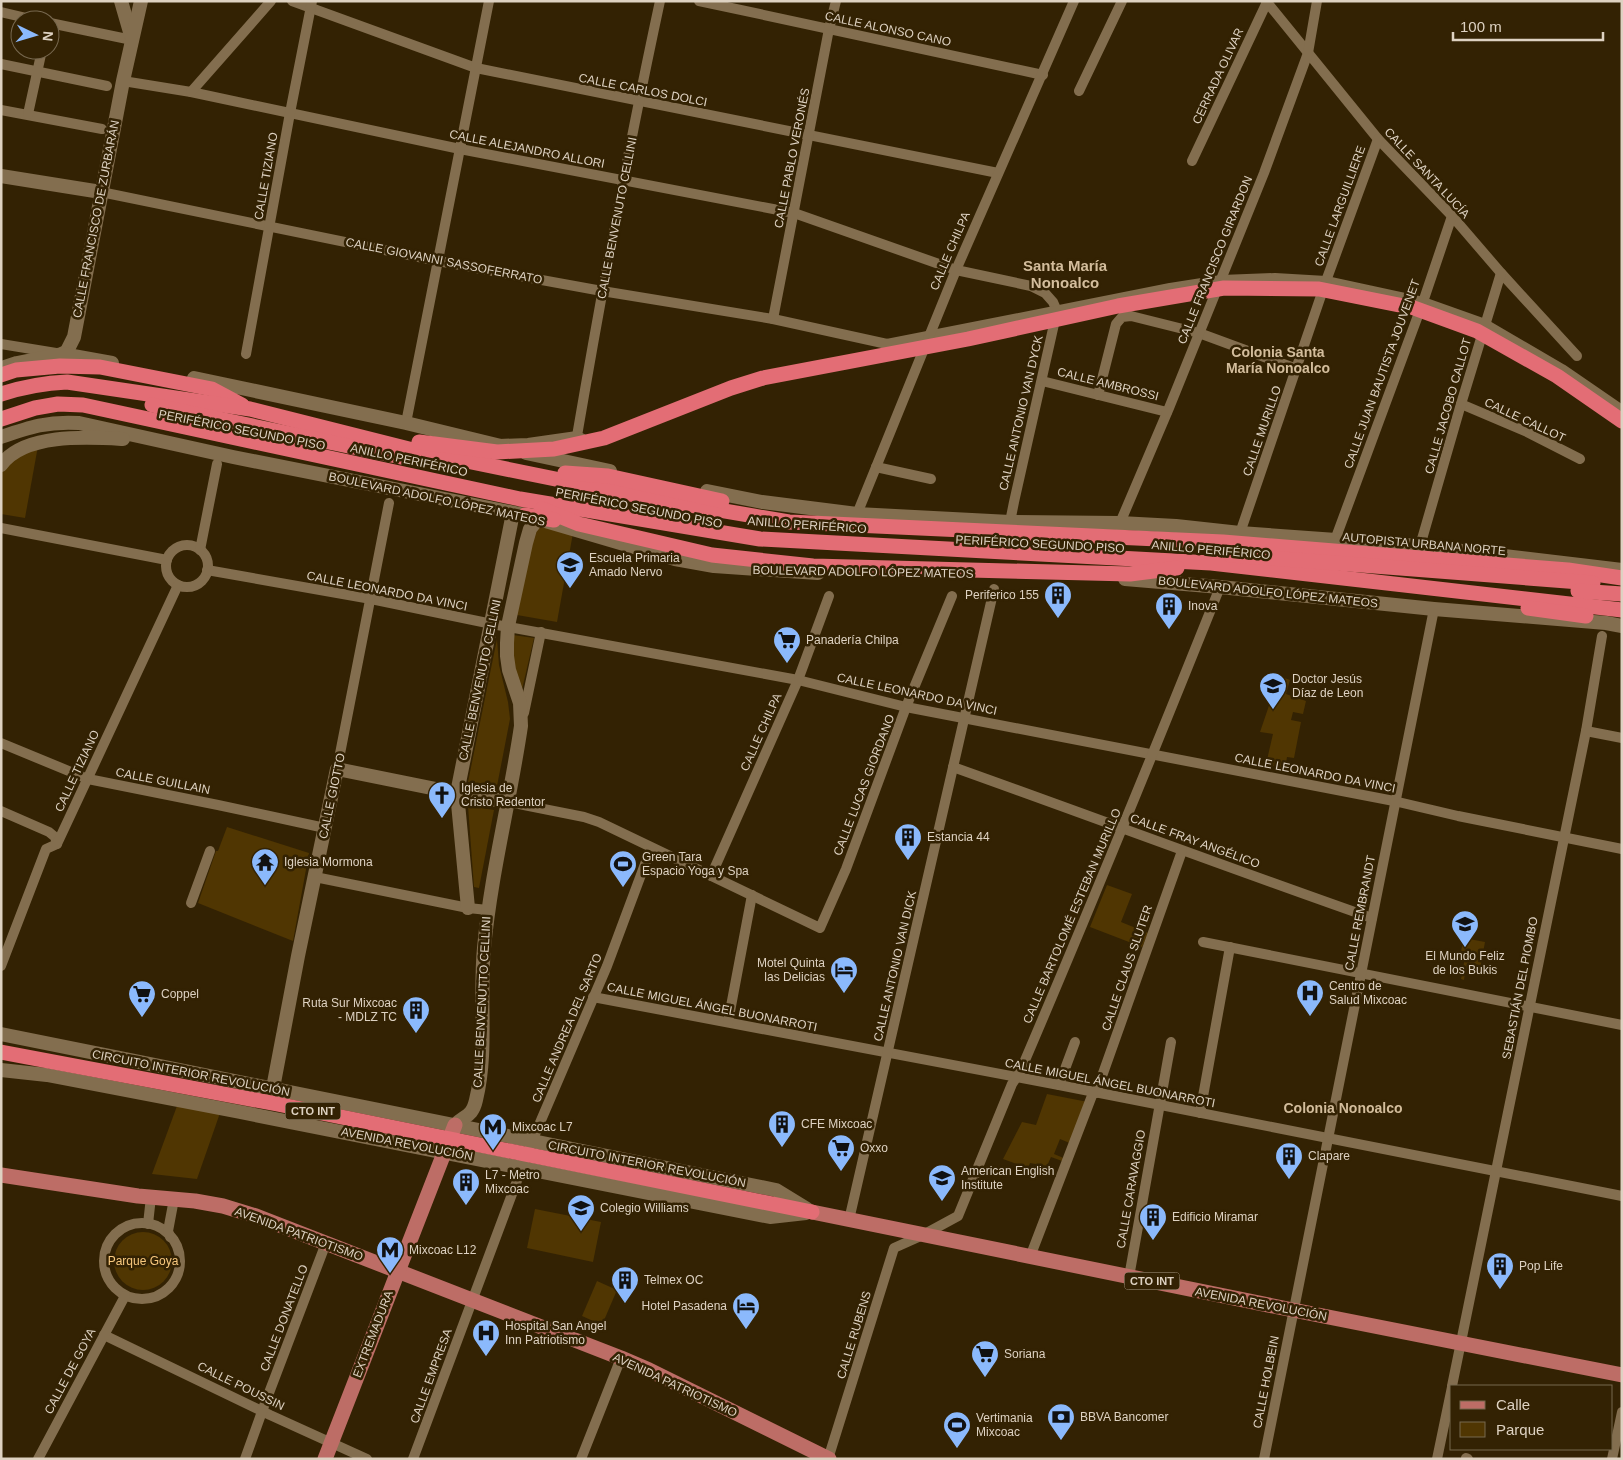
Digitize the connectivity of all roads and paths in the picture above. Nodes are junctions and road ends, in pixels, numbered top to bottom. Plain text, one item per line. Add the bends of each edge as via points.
1 (121, 1) edge
2 (141, 1) edge
3 (271, 1) edge
4 (292, 1) edge
5 (489, 1) edge
6 (660, 1) edge
7 (698, 1) edge
8 (836, 1) edge
9 (1074, 1) edge
10 (1122, 1) edge
11 (1318, 1) edge
12 (1266, 2) edge
13 (311, 5) edge
14 (60, 26) edge
15 (829, 29) junction
16 (132, 40) junction
17 (1308, 53) junction
18 (40, 60) edge
19 (1, 64) edge
20 (476, 68) junction
21 (38, 71) junction
22 (1043, 75) junction
23 (123, 81) junction
24 (107, 86) dead end
25 (1079, 91) dead end
26 (191, 92) junction
27 (639, 102) junction
28 (1, 110) edge
29 (290, 113) junction
30 (28, 114) junction
31 (102, 129) dead end
32 (809, 135) junction
33 (1378, 139) junction
34 (460, 149) junction
35 (1192, 160) dead end
36 (998, 173) junction
37 (1, 176) edge
38 (624, 181) junction
39 (101, 192) junction
40 (794, 213) junction
41 (1452, 216) junction
42 (270, 226) junction
43 (438, 261) junction
44 (956, 270) junction
45 (1501, 273) junction
46 (1221, 280) junction
47 (1326, 281) junction
48 (602, 291) junction
49 (1423, 302) junction
50 (1057, 311) junction
51 (773, 320) junction
52 (1485, 324) junction
53 (1199, 333) junction
54 (928, 336) junction
55 (1, 344) edge
56 (62, 354) junction
57 (246, 354) dead end
58 (1577, 356) dead end
59 (1, 368) edge
60 (1297, 369) junction
61 (1, 375) edge
62 (1042, 381) junction
63 (1, 394) edge
64 (1098, 395) junction
65 (1, 398) edge
66 (1461, 404) junction
67 (250, 409) junction
68 (1622, 410) edge
69 (1167, 412) junction
70 (1, 419) edge
71 (1622, 421) edge
72 (406, 423) junction
73 (1, 427) edge
74 (344, 433) junction
75 (1, 437) edge
76 (178, 444) junction
77 (493, 444) junction
78 (1580, 458) dead end
79 (470, 461) junction
80 (217, 464) dead end
81 (1, 465) edge
82 (876, 467) junction
83 (932, 479) dead end
84 (389, 503) dead end
85 (524, 512) junction
86 (857, 514) junction
87 (1010, 522) junction
88 (1120, 523) junction
89 (1, 528) edge
90 (1240, 533) junction
91 (1335, 540) junction
92 (1224, 542) joint
93 (1116, 546) junction
94 (1420, 546) junction
95 (200, 550) junction
96 (167, 560) junction
97 (1186, 567) junction
98 (207, 570) junction
99 (1622, 570) edge
100 (1287, 576) junction
101 (1622, 578) edge
102 (178, 585) junction
103 (1220, 586) junction
104 (1622, 587) edge
105 (994, 590) dead end
106 (1430, 590) junction
107 (1472, 591) junction
108 (1622, 594) edge
109 (830, 596) dead end
110 (952, 596) dead end
111 (370, 599) junction
112 (1622, 604) edge
113 (1434, 609) junction
114 (1622, 611) edge
115 (1622, 619) edge
116 (492, 624) junction
117 (508, 626) junction
118 (1622, 626) edge
119 (541, 632) junction
120 (1602, 636) dead end
121 (798, 680) junction
122 (906, 707) junction
123 (964, 718) junction
124 (521, 726) junction
125 (1586, 731) junction
126 (1622, 738) edge
127 (1, 743) edge
128 (1153, 754) junction
129 (953, 768) junction
130 (337, 769) junction
131 (88, 779) junction
132 (457, 793) junction
133 (1394, 801) junction
134 (508, 802) junction
135 (1, 811) edge
136 (325, 828) junction
137 (1122, 828) junction
138 (1564, 838) junction
139 (57, 844) junction
140 (651, 848) junction
141 (1622, 849) edge
142 (210, 851) dead end
143 (1182, 851) junction
144 (711, 876) junction
145 (315, 877) junction
146 (752, 896) junction
147 (191, 902) dead end
148 (468, 908) junction
149 (488, 910) junction
150 (1372, 918) junction
151 (1203, 942) dead end
152 (1230, 947) junction
153 (1, 966) edge
154 (1361, 974) junction
155 (593, 997) junction
156 (1529, 1006) junction
157 (728, 1022) junction
158 (1622, 1025) edge
159 (1, 1034) edge
160 (1075, 1042) dead end
161 (1171, 1042) dead end
162 (2, 1052) edge
163 (887, 1052) junction
164 (1, 1070) edge
165 (1016, 1078) junction
166 (1059, 1085) junction
167 (273, 1088) junction
168 (1094, 1093) junction
169 (1159, 1106) junction
170 (1200, 1113) junction
171 (455, 1125) junction
172 (1328, 1138) junction
173 (532, 1140) junction
174 (444, 1151) junction
175 (522, 1167) junction
176 (1496, 1171) junction
177 (1, 1175) edge
178 (1622, 1196) edge
179 (151, 1197) junction
180 (174, 1199) junction
181 (812, 1212) junction
182 (848, 1220) junction
183 (148, 1224) junction
184 (923, 1235) junction
185 (170, 1237) junction
186 (326, 1243) junction
187 (1030, 1257) junction
188 (397, 1271) junction
189 (1129, 1277) junction
190 (125, 1296) junction
191 (472, 1301) junction
192 (1293, 1310) junction
193 (104, 1335) junction
194 (1461, 1343) junction
195 (621, 1358) junction
196 (1622, 1375) edge
197 (1452, 1385) edge
198 (1450, 1397) edge
199 (262, 1411) junction
200 (1622, 1412) edge
201 (331, 1442) junction
202 (38, 1459) edge
203 (245, 1459) edge
204 (325, 1459) edge
205 (367, 1459) edge
206 (414, 1459) edge
207 (581, 1459) edge
208 (828, 1459) edge
209 (1264, 1459) edge
210 (1438, 1459) edge
211 (1612, 1459) edge

1 - 16 main road
2 - 16 main road, CALLE FRANCISCO DE ZURBARÁN
3 - 26 street
4 - 13 street, CALLE CARLOS DOLCI
5 - 20 street
6 - 27 street, CALLE BENVENUTO CELLINI
7 - 15 street, CALLE ALONSO CANO
8 - 15 street, CALLE PABLO VERONÉS
9 - 22 street, CALLE CHILPA
10 - 25 street
11 - 17 street, CALLE FRANCISCO GIRARDON
12 - 17 street, CALLE SANTA LUCÍA
12 - 35 street, CERRADA OLIVAR
13 - 20 street, CALLE CARLOS DOLCI
13 - 29 street, CALLE TIZIANO
14 - 16 street
15 - 22 street, CALLE ALONSO CANO
15 - 32 street, CALLE PABLO VERONÉS
16 - 23 main road, CALLE FRANCISCO DE ZURBARÁN
17 - 33 street, CALLE SANTA LUCÍA
17 - 46 street, CALLE FRANCISCO GIRARDON
18 - 21 street
19 - 21 street
20 - 27 street, CALLE CARLOS DOLCI
20 - 34 street
21 - 24 street
21 - 30 street
22 - 36 street, CALLE CHILPA
23 - 26 street, CALLE ALEJANDRO ALLORI
23 - 39 main road, CALLE FRANCISCO DE ZURBARÁN
26 - 29 street, CALLE ALEJANDRO ALLORI
27 - 32 street, CALLE CARLOS DOLCI
27 - 38 street, CALLE BENVENUTO CELLINI
28 - 30 street
29 - 34 street, CALLE ALEJANDRO ALLORI
29 - 42 street, CALLE TIZIANO
30 - 31 street
32 - 36 street, CALLE CARLOS DOLCI
32 - 40 street, CALLE PABLO VERONÉS
33 - 41 street, CALLE SANTA LUCÍA
33 - 47 street, CALLE LARGUILLIERE
34 - 38 street, CALLE ALEJANDRO ALLORI
34 - 43 street
36 - 44 street, CALLE CHILPA
37 - 39 main road, CALLE GIOVANNI SASSOFERRATO
38 - 40 street, CALLE ALEJANDRO ALLORI
38 - 48 street, CALLE BENVENUTO CELLINI
39 - 42 street, CALLE GIOVANNI SASSOFERRATO
39 - 56 main road, CALLE FRANCISCO DE ZURBARÁN via 74,337
40 - 44 street, CALLE ALEJANDRO ALLORI
40 - 51 street, CALLE PABLO VERONÉS
41 - 45 street, CALLE SANTA LUCÍA
41 - 49 street, CALLE JUAN BAUTISTA JOUVENET
42 - 43 street, CALLE GIOVANNI SASSOFERRATO
42 - 57 street, CALLE TIZIANO
43 - 48 street, CALLE GIOVANNI SASSOFERRATO
43 - 72 street
44 - 50 street, CALLE ALEJANDRO ALLORI via 1031,286 1045,293
44 - 54 street, CALLE CHILPA
45 - 52 street, CALLE JACOBO CALLOT
45 - 58 street, CALLE SANTA LUCÍA
46 - 47 street via 1275,278
46 - 50 street
46 - 53 street, CALLE FRANCISCO GIRARDON
47 - 49 street
47 - 60 street, CALLE MURILLO
48 - 51 street, CALLE GIOVANNI SASSOFERRATO
48 - 77 street, CALLE BENVENUTO CELLINI via 580,437
49 - 52 street
49 - 91 street, CALLE JUAN BAUTISTA JOUVENET
50 - 54 street
50 - 62 street, CALLE ANTONIO VAN DYCK
51 - 54 street, CALLE GIOVANNI SASSOFERRATO via 887,344
52 - 66 street, CALLE JACOBO CALLOT
52 - 68 street via 1562,369
53 - 60 street
53 - 64 street via 1131,316 1122,317 1116,324
53 - 69 street, CALLE FRANCISCO GIRARDON
54 - 82 street, CALLE CHILPA
55 - 56 street
56 - 59 main road
56 - 72 main road via 239,386
60 - 90 street, CALLE MURILLO
61 - 67 highway via 16,370 60,366 100,367 212,389
62 - 64 street, CALLE AMBROSSI
62 - 87 street, CALLE ANTONIO VAN DYCK
63 - 67 highway, PERIFÉRICO SEGUNDO PISO via 19,388 67,382
64 - 69 street, CALLE AMBROSSI
65 - 93 highway, ANILLO PERIFÉRICO via 51,389 86,392 531,484 760,524
66 - 78 street, CALLE CALLOT
66 - 94 street, CALLE JACOBO CALLOT
67 - 74 highway, PERIFÉRICO SEGUNDO PISO
69 - 88 street, CALLE FRANCISCO GIRARDON
70 - 85 highway, ANILLO PERIFÉRICO via 58,404 83,406
71 - 74 highway via 1557,376 1477,331 1442,317 1414,308 1319,289 1224,288 1118,306 763,378 604,438 554,449 497,452
72 - 77 main road
73 - 97 highway, PERIFÉRICO SEGUNDO PISO via 58,412 81,413 689,534 757,544
74 - 79 highway, PERIFÉRICO SEGUNDO PISO
75 - 76 main road, BOULEVARD ADOLFO LÓPEZ MATEOS via 57,422 79,423
76 - 81 main road via 121,438 55,440 16,450
76 - 85 main road, BOULEVARD ADOLFO LÓPEZ MATEOS
77 - 86 main road via 569,463 762,502
79 - 92 highway, PERIFÉRICO SEGUNDO PISO via 654,499 789,522
79 - 93 highway via 548,472 608,476 762,510 1071,530
80 - 95 street
82 - 83 street
82 - 86 street, CALLE CHILPA
84 - 111 street, CALLE GIOTTO
85 - 97 highway via 712,555 813,566 1130,574
85 - 103 main road, BOULEVARD ADOLFO LÓPEZ MATEOS via 675,559 714,566 824,574 962,574
85 - 114 highway, ANILLO PERIFÉRICO via 760,539 1211,563
85 - 116 main road, CALLE BENVENUTO CELLINI
85 - 117 main road, CALLE BENVENUTTO CELLINI via 530,529
86 - 87 main road
87 - 88 main road
88 - 90 main road
89 - 96 street
90 - 91 main road
91 - 94 main road
92 - 101 highway, AUTOPISTA URBANA NORTE via 1568,570
93 - 104 highway, ANILLO PERIFÉRICO
94 - 99 main road
95 - 96 street via 185,545 177,548
95 - 98 street via 206,559
96 - 102 street via 168,576
97 - 100 highway, PERIFÉRICO SEGUNDO PISO
98 - 102 street via 197,584
98 - 111 street, CALLE LEONARDO DA VINCI
100 - 106 highway, PERIFÉRICO SEGUNDO PISO via 1355,587
100 - 108 highway via 1356,575
102 - 131 street, CALLE TIZIANO
103 - 113 main road, BOULEVARD ADOLFO LÓPEZ MATEOS
103 - 128 street, CALLE BARTOLOMÉ ESTEBAN MURILLO
105 - 123 street
106 - 107 highway
106 - 115 highway via 1551,612
107 - 112 highway via 1501,591
107 - 114 highway via 1483,596
109 - 121 street, CALLE CHILPA
110 - 122 street, CALLE LUCAS GIORDANO
111 - 116 street, CALLE LEONARDO DA VINCI
111 - 130 street, CALLE GIOTTO
113 - 118 main road, BOULEVARD ADOLFO LÓPEZ MATEOS
113 - 133 street, CALLE REMBRANDT
116 - 117 street, CALLE LEONARDO DA VINCI
116 - 132 main road, CALLE BENVENUTO CELLINI
117 - 119 street, CALLE LEONARDO DA VINCI
117 - 124 main road, CALLE BENVENUTTO CELLINI via 507,656 520,703
119 - 121 street, CALLE LEONARDO DA VINCI
119 - 124 street
120 - 125 street, SEBASTIÁN DEL PIOMBO
121 - 122 street, CALLE LEONARDO DA VINCI
121 - 144 street, CALLE CHILPA
122 - 123 street, CALLE LEONARDO DA VINCI
122 - 146 street, CALLE LUCAS GIORDANO via 846,869 820,928
123 - 128 street, CALLE LEONARDO DA VINCI
123 - 129 street, CALLE ANTONIO VAN DICK
124 - 134 main road, CALLE BENVENUTTO CELLINI
125 - 126 street
125 - 138 street, SEBASTIÁN DEL PIOMBO
127 - 131 street, CALLE GUILLAIN
128 - 133 street, CALLE LEONARDO DA VINCI
128 - 137 street, CALLE BARTOLOMÉ ESTEBAN MURILLO
129 - 137 street, CALLE FRAY ANGÉLICO
129 - 163 street, CALLE ANTONIO VAN DICK
130 - 132 main road
130 - 136 main road, CALLE GIOTTO
131 - 136 street, CALLE GUILLAIN
131 - 139 street, CALLE TIZIANO
132 - 134 main road
132 - 148 main road, CALLE BENVENUTO CELLINI
133 - 138 street, CALLE LEONARDO DA VINCI
133 - 150 street, CALLE REMBRANDT
134 - 140 street via 584,816
134 - 149 main road, CALLE BENVENUTTO CELLINI
135 - 139 street via 49,832
136 - 145 main road, CALLE GIOTTO
137 - 143 street, CALLE FRAY ANGÉLICO
137 - 165 street, CALLE BARTOLOMÉ ESTEBAN MURILLO
138 - 141 street, CALLE LEONARDO DA VINCI
138 - 156 street, SEBASTIÁN DEL PIOMBO
139 - 153 street, CALLE TIZIANO via 46,849
140 - 144 street
140 - 155 street, CALLE ANDREA DEL SARTO
142 - 147 street
143 - 150 street, CALLE FRAY ANGÉLICO
143 - 168 street, CALLE CLAUS SLUTER
144 - 146 street
145 - 148 street
145 - 167 main road, CALLE GIOTTO
146 - 157 street
148 - 149 street
149 - 171 main road, CALLE BENVENUTTO CELLINI via 482,972 479,1084 473,1108
150 - 154 street, CALLE REMBRANDT
151 - 152 street
152 - 154 street
152 - 170 street
154 - 156 street
154 - 172 street, CALLE REMBRANDT
155 - 157 street, CALLE MIGUEL ÁNGEL BUONARROTI
155 - 173 street, CALLE ANDREA DEL SARTO
156 - 158 street
156 - 176 street, SEBASTIÁN DEL PIOMBO
157 - 163 street, CALLE MIGUEL ÁNGEL BUONARROTI
159 - 167 main road, AVENIDA REVOLUCIÓN / CTO INT
160 - 166 street
161 - 169 street, CALLE CARAVAGGIO
162 - 181 highway, CIRCUITO INTERIOR REVOLUCIÓN / CTO INT
163 - 165 street, CALLE MIGUEL ÁNGEL BUONARROTI
163 - 182 street, CALLE ANTONIO VAN DICK
164 - 174 main road, AVENIDA REVOLUCIÓN / CTO INT via 47,1075
165 - 166 street, CALLE MIGUEL ÁNGEL BUONARROTI
165 - 184 street, CALLE BARTOLOMÉ ESTEBAN MURILLO via 958,1216
166 - 168 street, CALLE MIGUEL ÁNGEL BUONARROTI
167 - 171 main road, AVENIDA REVOLUCIÓN / CTO INT
168 - 169 street, CALLE MIGUEL ÁNGEL BUONARROTI
168 - 187 street, CALLE CLAUS SLUTER
169 - 170 street, CALLE MIGUEL ÁNGEL BUONARROTI
169 - 189 street, CALLE CARAVAGGIO
170 - 172 street, CALLE MIGUEL ÁNGEL BUONARROTI
171 - 173 main road, AVENIDA REVOLUCIÓN / CTO INT
171 - 174 main road, EXTREMADURA
172 - 176 street, CALLE MIGUEL ÁNGEL BUONARROTI
172 - 192 street, CALLE REMBRANDT
173 - 175 street, CALLE ANDREA DEL SARTO
173 - 181 main road, AVENIDA REVOLUCIÓN / CTO INT via 776,1190
174 - 175 main road, AVENIDA REVOLUCIÓN / CTO INT
174 - 188 main road, EXTREMADURA
175 - 181 main road, AVENIDA REVOLUCIÓN / CTO INT via 770,1217
175 - 191 street, CALLE ANDREA DEL SARTO
176 - 178 street, CALLE MIGUEL ÁNGEL BUONARROTI
176 - 194 street, SEBASTIÁN DEL PIOMBO
177 - 179 main road, AVENIDA PATRIOTISMO
179 - 180 main road, AVENIDA PATRIOTISMO
179 - 183 street
180 - 185 street via 168,1231
180 - 186 main road, AVENIDA PATRIOTISMO via 223,1206
181 - 182 main road, AVENIDA REVOLUCIÓN / CTO INT
182 - 184 main road, AVENIDA REVOLUCIÓN / CTO INT
183 - 185 street via 158,1227
183 - 190 street via 134,1224 120,1230 106,1248 107,1278
184 - 187 main road, AVENIDA REVOLUCIÓN / CTO INT
184 - 208 street, CALLE RUBENS via 894,1248
185 - 190 street via 180,1261 178,1274 171,1286 148,1299
186 - 188 main road, AVENIDA PATRIOTISMO
186 - 199 street, CALLE DONATELLO
187 - 189 main road, AVENIDA REVOLUCIÓN / CTO INT
188 - 191 main road, AVENIDA PATRIOTISMO
188 - 201 main road, EXTREMADURA
189 - 192 main road, AVENIDA REVOLUCIÓN / CTO INT
190 - 193 street, CALLE DE GOYA
191 - 195 main road, AVENIDA PATRIOTISMO
191 - 206 street, CALLE EMPRESA
192 - 194 main road, AVENIDA REVOLUCIÓN / CTO INT
192 - 209 street, CALLE HOLBEIN
193 - 199 street, CALLE POUSSIN
193 - 202 street, CALLE DE GOYA
194 - 196 main road, AVENIDA REVOLUCIÓN / CTO INT
194 - 197 street, SEBASTIÁN DEL PIOMBO
195 - 207 street
195 - 208 main road, AVENIDA PATRIOTISMO
198 - 210 street, SEBASTIÁN DEL PIOMBO
199 - 201 street, CALLE POUSSIN
199 - 203 street, CALLE DONATELLO
200 - 211 street
201 - 204 main road, EXTREMADURA
201 - 205 street, CALLE POUSSIN

